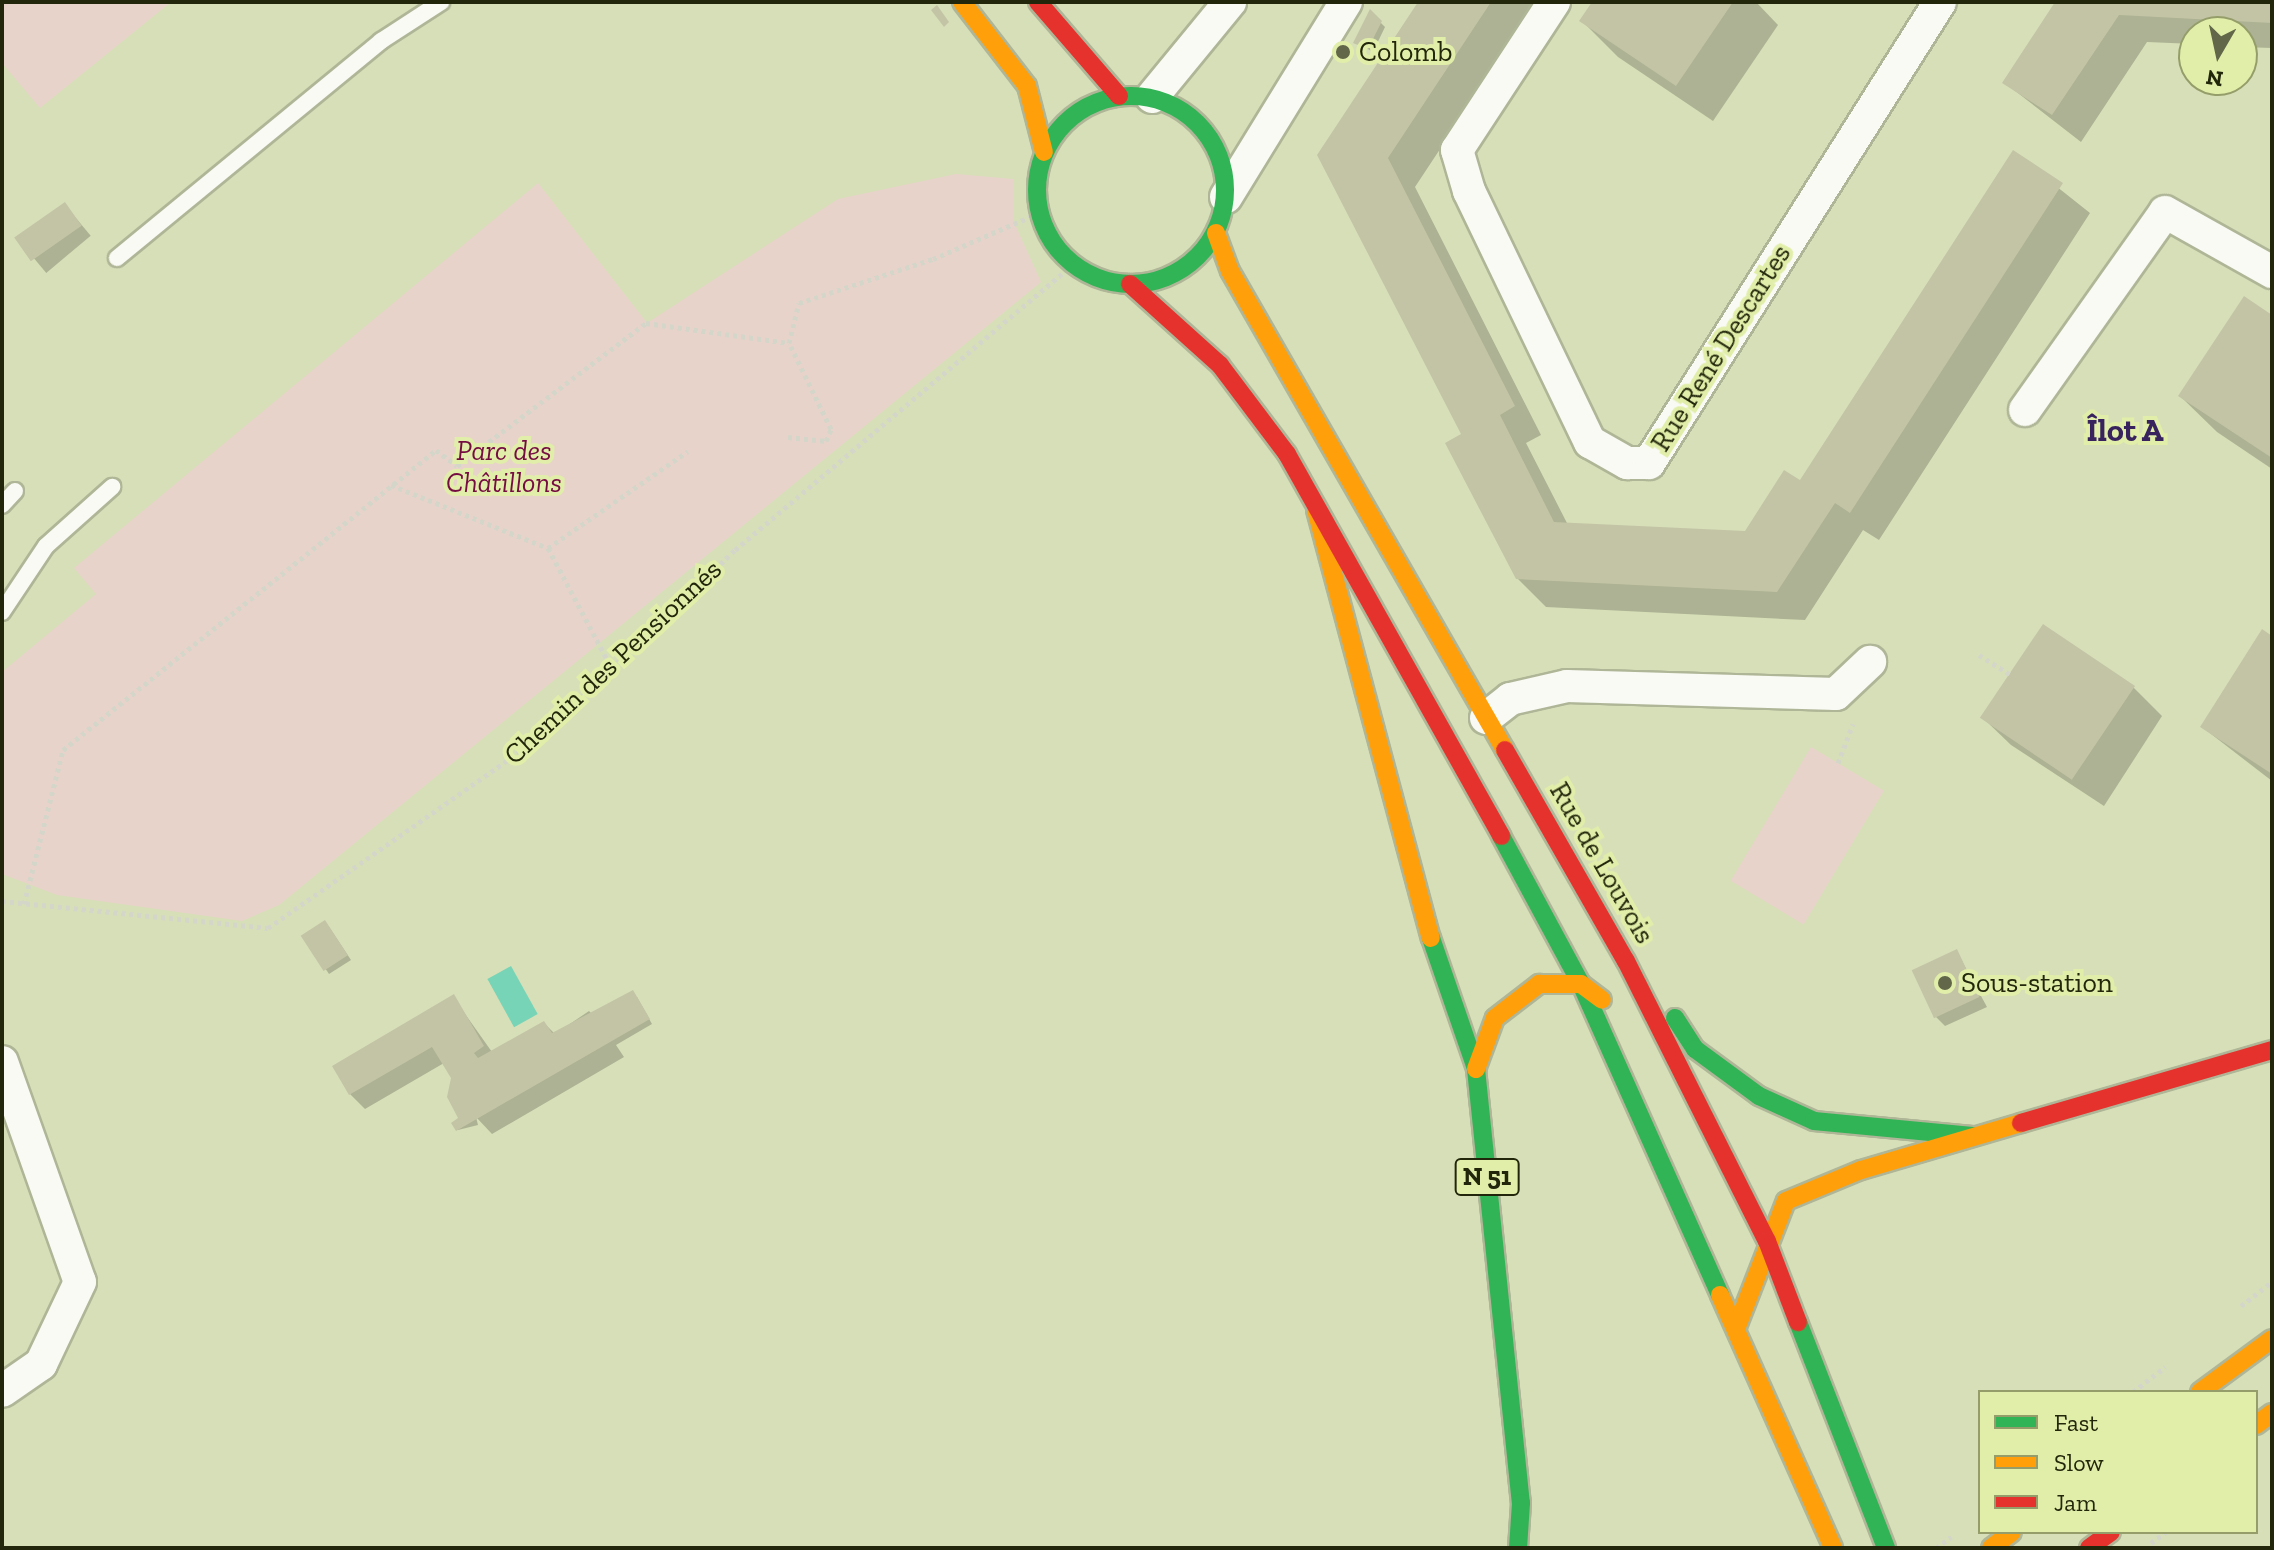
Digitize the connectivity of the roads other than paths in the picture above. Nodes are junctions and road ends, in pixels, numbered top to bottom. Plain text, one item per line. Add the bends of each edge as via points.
1 (441, 2) edge
2 (962, 2) edge
3 (1038, 2) edge
4 (1230, 2) edge
5 (1346, 2) edge
6 (1554, 2) edge
7 (1940, 2) edge
8 (1119, 96) junction
9 (1152, 97) junction
10 (1044, 152) junction
11 (1226, 197) junction
12 (1216, 233) junction
13 (117, 258) dead end
14 (2272, 272) edge
15 (1130, 284) junction
16 (2025, 410) dead end
17 (112, 487) dead end
18 (15, 491) dead end
19 (2, 505) edge
20 (1316, 510) junction
21 (2, 612) edge
22 (1870, 662) dead end
23 (1486, 718) junction
24 (1506, 753) junction
25 (1581, 984) junction
26 (1614, 1009) dead end
27 (1636, 1025) dead end
28 (2272, 1050) edge
29 (2, 1062) edge
30 (1476, 1069) junction
31 (1699, 1103) junction
32 (1974, 1136) junction
33 (1767, 1241) junction
34 (1736, 1329) junction
35 (2272, 1339) edge
36 (2203, 1390) edge
37 (2, 1391) edge
38 (2009, 1534) edge
39 (2108, 1534) edge
40 (1831, 1541) edge
41 (1518, 1548) edge
42 (1886, 1548) edge
43 (1991, 1548) edge
44 (2089, 1548) edge

1 - 13 lane via 381,41
2 - 10 street via 1027,86
3 - 8 street
4 - 9 street
5 - 11 street
6 - 7 street, Rue René Descartes via 1457,150 1469,191 1590,442 1627,463 1649,463
8 - 9 street
8 - 10 street via 1074,113
9 - 11 street via 1199,123 1220,157
10 - 15 street via 1039,213 1073,264
11 - 12 street
12 - 15 street via 1180,271
12 - 23 street, Rue de Louvois via 1230,271
14 - 16 street via 2165,212
15 - 20 street via 1220,365 1287,454
17 - 21 lane via 46,546
18 - 19 lane
20 - 25 street via 1442,725
20 - 30 street, N 51 via 1403,815 1431,938
22 - 23 street via 1836,694 1598,688 1510,699
23 - 24 street, Rue de Louvois
24 - 31 street, Rue de Louvois
24 - 32 street via 1695,1049 1759,1096 1814,1121
25 - 26 street
25 - 30 street via 1539,984 1495,1018
25 - 34 street
27 - 31 street
28 - 32 street
29 - 37 street via 80,1282 41,1364
30 - 41 street, N 51 via 1521,1503
31 - 33 street, Rue de Louvois
32 - 33 street via 1786,1201
33 - 34 street
33 - 42 street, Rue de Louvois
34 - 40 street
35 - 36 street
38 - 43 street
39 - 44 street

